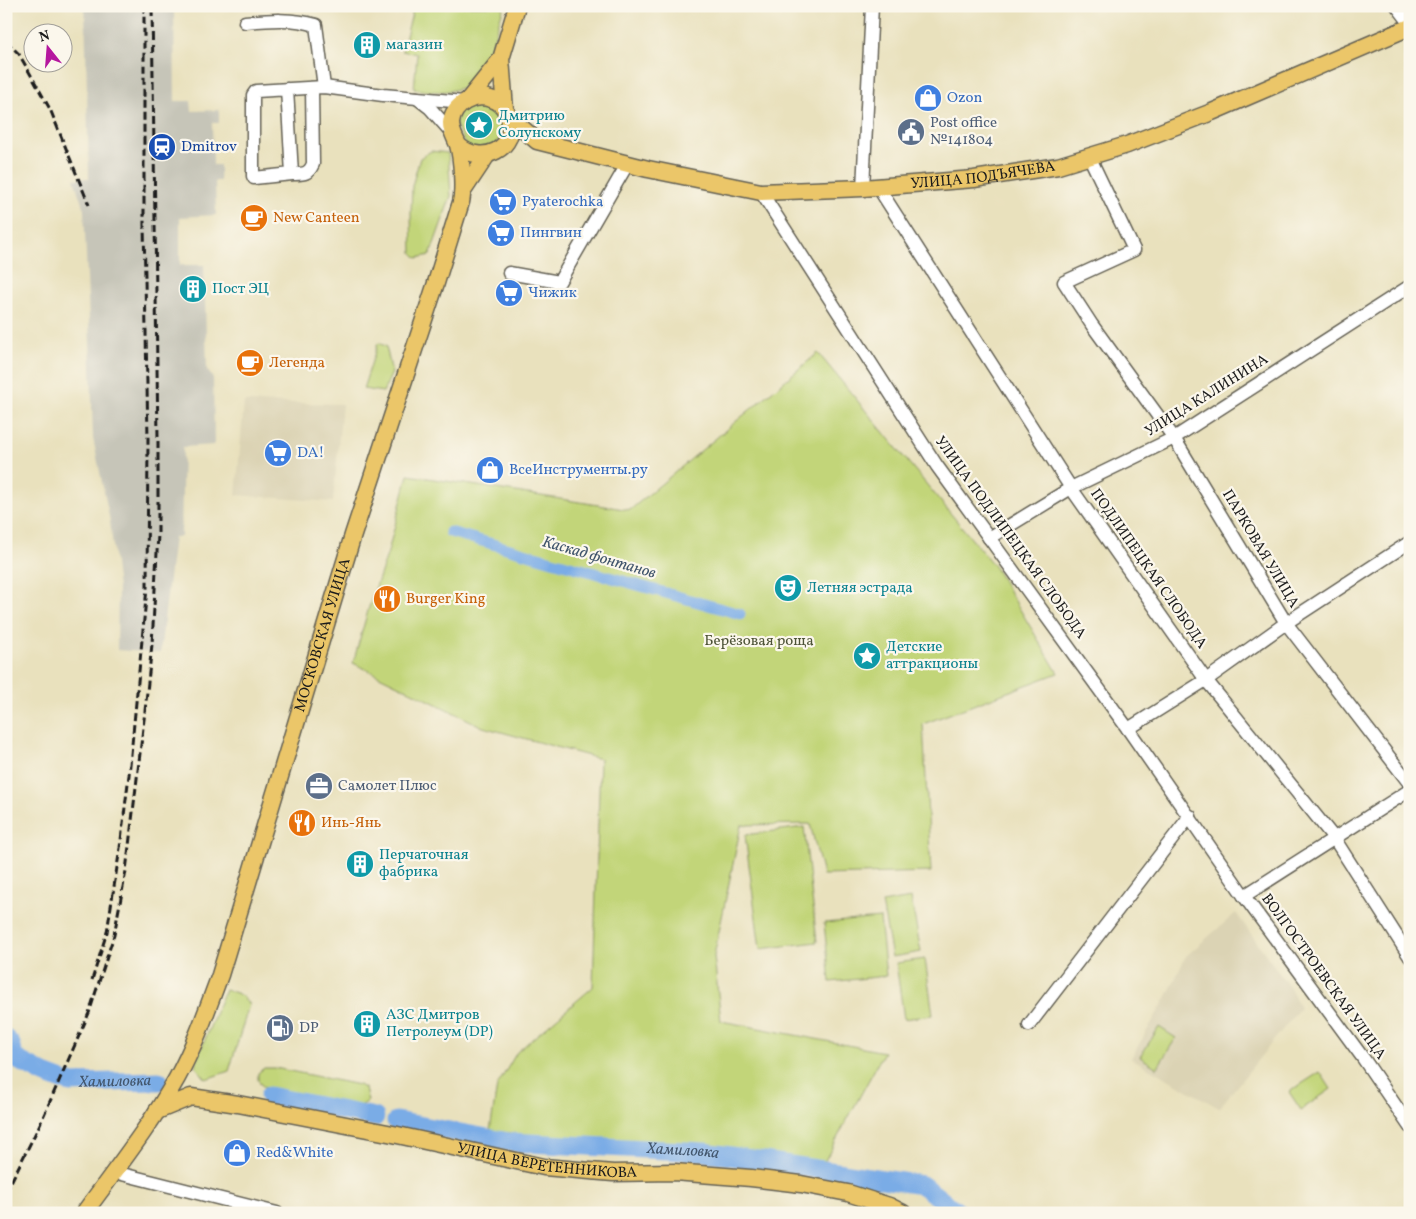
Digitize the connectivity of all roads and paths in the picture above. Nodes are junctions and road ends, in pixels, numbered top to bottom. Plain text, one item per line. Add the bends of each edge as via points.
1 (517, 6) edge
2 (872, 6) edge
3 (1397, 6) edge
4 (245, 22) dead end
5 (1410, 25) edge
6 (501, 59) junction
7 (318, 87) junction
8 (288, 88) junction
9 (417, 98) junction
10 (467, 100) junction
11 (507, 114) junction
12 (455, 139) junction
13 (533, 140) junction
14 (494, 152) junction
15 (1089, 156) junction
16 (628, 163) junction
17 (292, 174) junction
18 (870, 187) junction
19 (464, 191) junction
20 (761, 192) junction
21 (509, 273) dead end
22 (1410, 286) edge
23 (1174, 438) junction
24 (1071, 488) junction
25 (989, 538) junction
26 (1410, 542) edge
27 (1286, 623) junction
28 (1206, 680) junction
29 (1128, 729) junction
30 (1410, 784) edge
31 (1410, 790) edge
32 (1190, 816) junction
33 (1334, 838) junction
34 (1244, 896) junction
35 (1410, 956) edge
36 (1029, 1025) dead end
37 (158, 1108) junction
38 (1410, 1127) edge
39 (114, 1172) junction
40 (84, 1213) edge
41 (277, 1213) edge
42 (903, 1213) edge

1 - 6 main road, МОСКОВСКАЯ УЛИЦА
2 - 18 street
3 - 5 street
4 - 7 street via 302,21 316,25
5 - 15 main road, УЛИЦА ПОДЪЯЧЕВА via 1212,112
6 - 10 main road, МОСКОВСКАЯ УЛИЦА
6 - 11 main road, МОСКОВСКАЯ УЛИЦА
7 - 8 street
7 - 9 street
7 - 17 street via 314,164 310,172
8 - 17 street
8 - 17 street via 253,92 253,176
9 - 10 street
9 - 12 street via 430,108
10 - 11 main road via 492,99
10 - 12 main road, МОСКОВСКАЯ УЛИЦА via 453,116 451,124
11 - 13 main road
11 - 14 main road, МОСКОВСКАЯ УЛИЦА via 509,135
12 - 14 main road via 470,154 479,156
12 - 19 main road, МОСКОВСКАЯ УЛИЦА
13 - 14 main road, УЛИЦА ПОДЪЯЧЕВА
13 - 16 main road, УЛИЦА ПОДЪЯЧЕВА
14 - 19 main road, МОСКОВСКАЯ УЛИЦА
15 - 18 main road, УЛИЦА ПОДЪЯЧЕВА via 1058,166 974,180
15 - 23 street, ПАРКОВАЯ УЛИЦА via 1134,250 1064,282
16 - 20 main road, УЛИЦА ПОДЪЯЧЕВА
16 - 21 street via 559,282
18 - 20 main road, УЛИЦА ПОДЪЯЧЕВА
18 - 24 street, ПОДЛИПЕЦКАЯ СЛОБОДА
19 - 37 main road, МОСКОВСКАЯ УЛИЦА via 353,536 220,975 178,1077
20 - 25 street, УЛИЦА ПОДЛИПЕЦКАЯ СЛОБОДА via 937,466
22 - 23 street, УЛИЦА КАЛИНИНА
23 - 24 street, УЛИЦА КАЛИНИНА
23 - 27 street, ПАРКОВАЯ УЛИЦА
24 - 25 street, УЛИЦА КАЛИНИНА
24 - 28 street, ПОДЛИПЕЦКАЯ СЛОБОДА
25 - 29 street, УЛИЦА ПОДЛИПЕЦКАЯ СЛОБОДА
26 - 27 street
27 - 28 street
27 - 30 street, ПАРКОВАЯ УЛИЦА
28 - 29 street
28 - 33 street, ПОДЛИПЕЦКАЯ СЛОБОДА
29 - 32 street, УЛИЦА ПОДЛИПЕЦКАЯ СЛОБОДА
31 - 33 street
32 - 34 street, УЛИЦА ПОДЛИПЕЦКАЯ СЛОБОДА
32 - 36 street
33 - 34 street
33 - 35 street, ПОДЛИПЕЦКАЯ СЛОБОДА
34 - 38 street, ВОЛГОСТРОЕВСКАЯ УЛИЦА
37 - 39 main road, МОСКОВСКАЯ УЛИЦА
37 - 42 main road, УЛИЦА ВЕРЕТЕННИКОВА via 192,1097 393,1134 544,1167 613,1173 683,1173 800,1184 848,1193
39 - 40 main road, МОСКОВСКАЯ УЛИЦА
39 - 41 street

